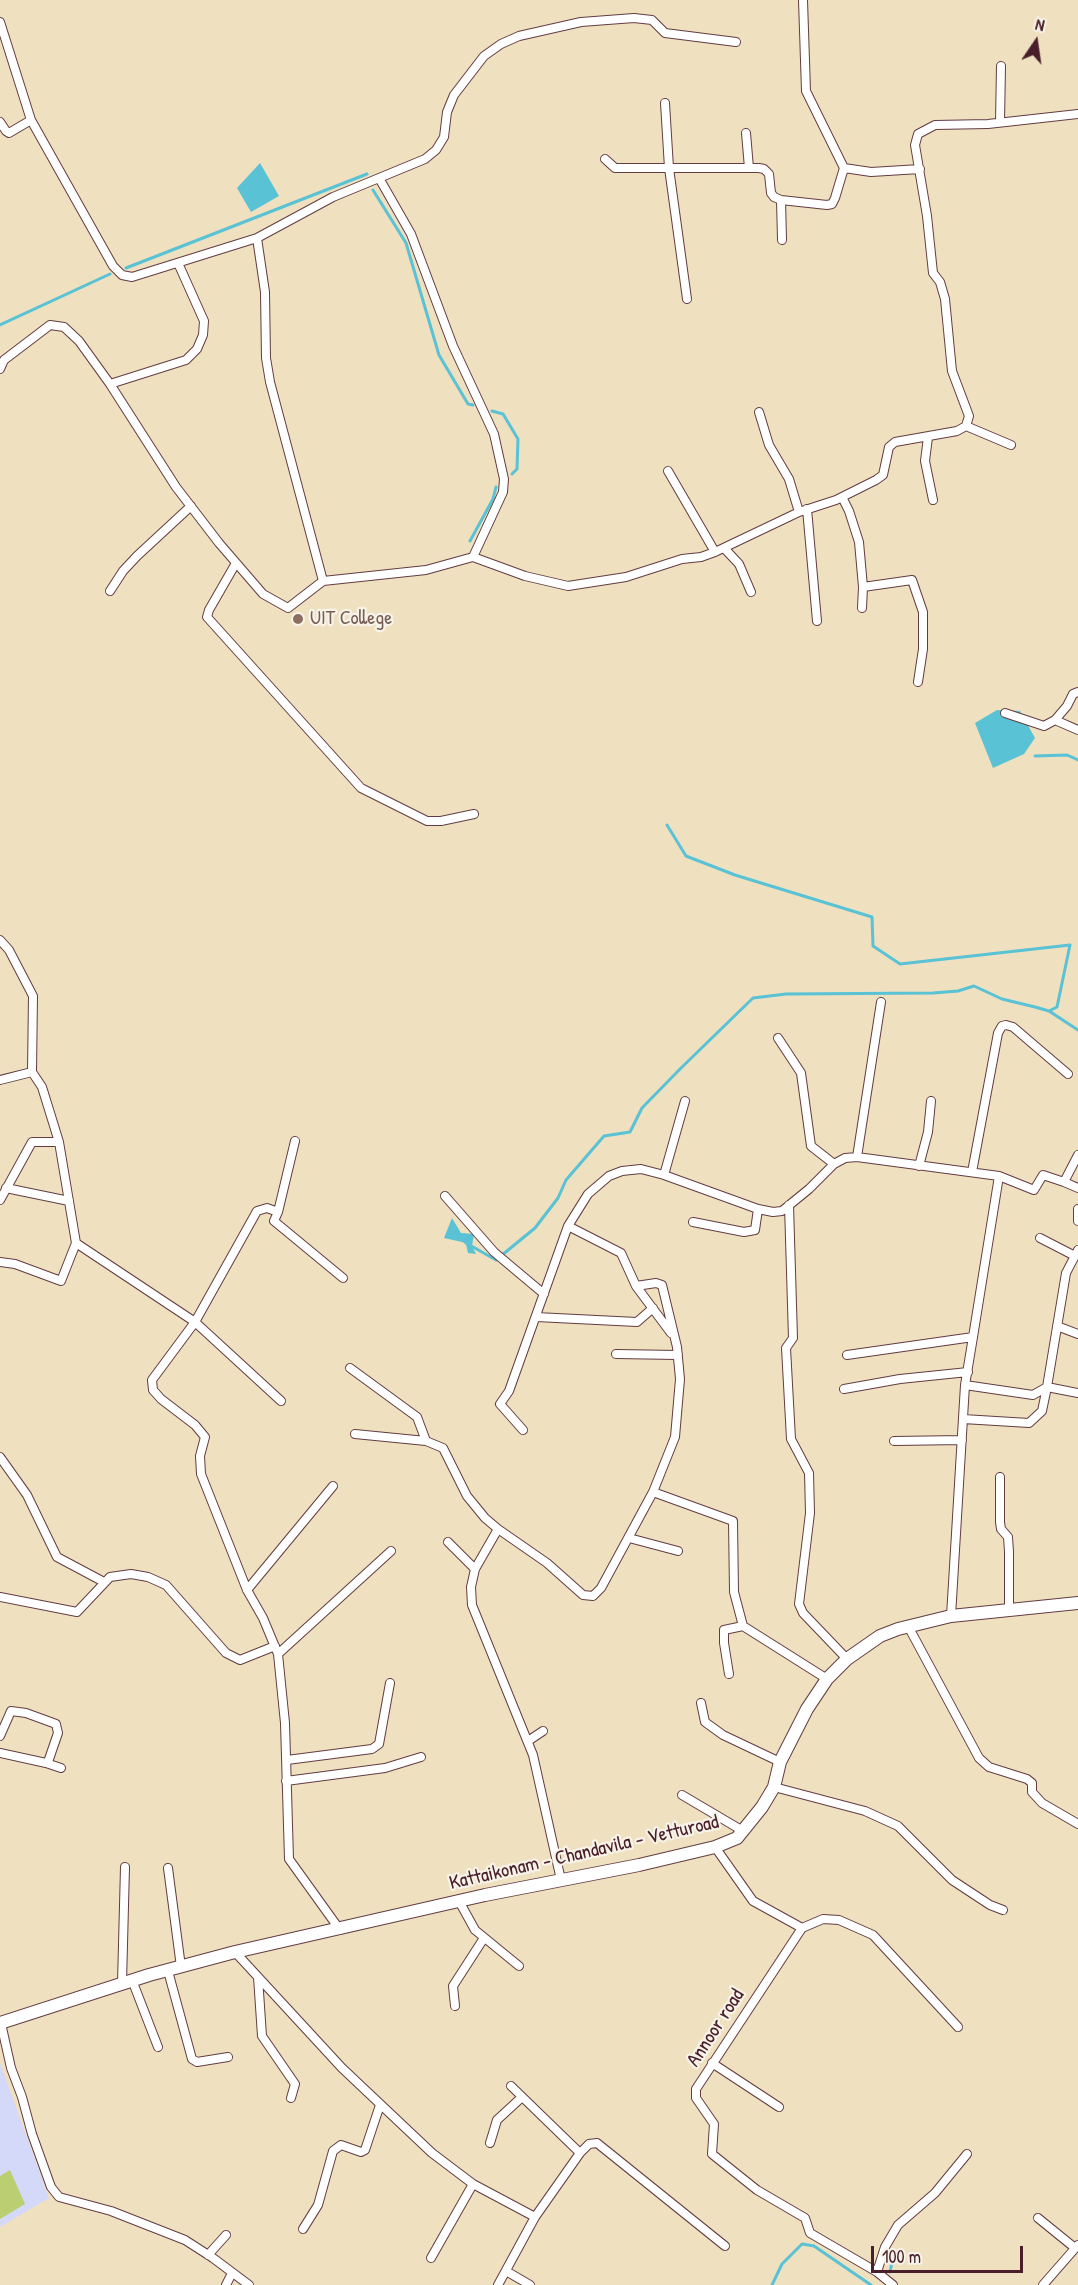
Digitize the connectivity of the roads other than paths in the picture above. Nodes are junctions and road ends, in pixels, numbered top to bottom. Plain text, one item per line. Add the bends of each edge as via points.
1 (803, 0) edge
2 (0, 22) edge
3 (736, 42) dead end
4 (1001, 66) dead end
5 (665, 104) dead end
6 (1078, 114) edge
7 (31, 120) junction
8 (0, 122) edge
9 (1000, 122) junction
10 (746, 133) dead end
11 (604, 159) dead end
12 (669, 168) junction
13 (749, 168) junction
14 (844, 168) junction
15 (920, 169) junction
16 (379, 178) junction
17 (781, 200) junction
18 (257, 237) junction
19 (782, 240) dead end
20 (178, 263) junction
21 (687, 299) dead end
22 (0, 369) edge
23 (110, 384) junction
24 (759, 412) dead end
25 (966, 426) junction
26 (928, 436) junction
27 (1011, 445) dead end
28 (668, 471) dead end
29 (842, 497) junction
30 (933, 500) dead end
31 (191, 506) junction
32 (803, 511) junction
33 (720, 550) junction
34 (473, 557) junction
35 (236, 563) junction
36 (323, 580) junction
37 (863, 587) junction
38 (110, 591) dead end
39 (751, 592) dead end
40 (862, 608) dead end
41 (817, 621) dead end
42 (918, 682) dead end
43 (1078, 692) edge
44 (1005, 713) dead end
45 (1054, 720) junction
46 (1078, 730) edge
47 (474, 814) dead end
48 (0, 940) edge
49 (881, 1002) dead end
50 (778, 1038) dead end
51 (32, 1072) junction
52 (1068, 1074) dead end
53 (0, 1080) edge
54 (685, 1101) dead end
55 (931, 1101) dead end
56 (295, 1141) dead end
57 (59, 1142) junction
58 (1078, 1155) edge
59 (857, 1157) junction
60 (834, 1164) junction
61 (919, 1166) junction
62 (972, 1172) junction
63 (664, 1175) junction
64 (999, 1176) junction
65 (1064, 1182) junction
66 (6, 1188) junction
67 (1078, 1188) edge
68 (445, 1196) dead end
69 (0, 1200) edge
70 (69, 1201) junction
71 (789, 1205) junction
72 (758, 1209) junction
73 (1078, 1209) edge
74 (278, 1212) junction
75 (1078, 1221) edge
76 (693, 1222) dead end
77 (568, 1226) junction
78 (1040, 1238) dead end
79 (76, 1243) junction
80 (1076, 1253) edge
81 (0, 1262) edge
82 (343, 1278) dead end
83 (636, 1286) junction
84 (544, 1294) junction
85 (653, 1308) junction
86 (536, 1317) junction
87 (195, 1322) junction
88 (1057, 1326) junction
89 (1078, 1334) edge
90 (973, 1337) junction
91 (675, 1338) junction
92 (616, 1354) dead end
93 (678, 1355) junction
94 (847, 1355) dead end
95 (350, 1368) dead end
96 (968, 1372) junction
97 (965, 1385) junction
98 (1047, 1387) junction
99 (844, 1389) dead end
100 (1078, 1393) edge
101 (281, 1401) dead end
102 (963, 1419) junction
103 (523, 1430) dead end
104 (355, 1434) dead end
105 (426, 1440) junction
106 (962, 1440) junction
107 (894, 1441) dead end
108 (0, 1456) edge
109 (999, 1477) dead end
110 (333, 1486) dead end
111 (653, 1492) junction
112 (498, 1529) junction
113 (628, 1538) junction
114 (448, 1542) dead end
115 (391, 1551) dead end
116 (678, 1551) dead end
117 (475, 1569) junction
118 (105, 1582) junction
119 (247, 1590) junction
120 (0, 1598) edge
121 (1078, 1603) edge
122 (1009, 1608) junction
123 (951, 1616) junction
124 (743, 1626) junction
125 (908, 1626) junction
126 (277, 1650) junction
127 (847, 1659) junction
128 (729, 1674) dead end
129 (826, 1679) junction
130 (390, 1683) dead end
131 (700, 1703) dead end
132 (543, 1731) dead end
133 (0, 1736) edge
134 (528, 1741) junction
135 (0, 1753) edge
136 (421, 1757) dead end
137 (287, 1760) junction
138 (780, 1762) junction
139 (46, 1763) junction
140 (61, 1768) dead end
141 (286, 1780) junction
142 (774, 1787) junction
143 (681, 1795) dead end
144 (1078, 1824) edge
145 (743, 1831) junction
146 (715, 1847) junction
147 (125, 1867) dead end
148 (168, 1868) dead end
149 (561, 1880) junction
150 (459, 1901) junction
151 (1003, 1910) dead end
152 (802, 1928) junction
153 (340, 1930) junction
154 (484, 1938) junction
155 (236, 1952) junction
156 (519, 1966) dead end
157 (181, 1967) junction
158 (168, 1971) junction
159 (258, 1977) junction
160 (127, 1982) junction
161 (455, 2006) dead end
162 (1, 2023) edge
163 (958, 2027) dead end
164 (158, 2047) dead end
165 (228, 2057) dead end
166 (712, 2063) junction
167 (511, 2086) dead end
168 (522, 2097) junction
169 (291, 2098) dead end
170 (381, 2105) junction
171 (779, 2107) dead end
172 (490, 2143) dead end
173 (580, 2153) junction
174 (967, 2154) dead end
175 (473, 2184) junction
176 (535, 2217) junction
177 (1038, 2218) dead end
178 (303, 2229) dead end
179 (226, 2235) dead end
180 (725, 2246) dead end
181 (1077, 2246) edge
182 (208, 2255) junction
183 (431, 2258) dead end
184 (506, 2271) junction
185 (232, 2272) junction
186 (876, 2272) junction
187 (226, 2285) edge
188 (249, 2285) edge
189 (498, 2285) edge
190 (530, 2285) edge
191 (893, 2285) edge
192 (1043, 2285) edge

1 - 14 street via 806,92
2 - 7 street
3 - 16 street via 664,33 652,20 634,18 581,22 519,36 484,56 454,95 444,138 436,150 425,159
4 - 9 street
5 - 12 street
6 - 9 street
7 - 8 street via 9,133
7 - 20 street via 113,266 122,275 132,277
9 - 15 street via 935,125 922,130 915,145
10 - 13 street
11 - 12 street via 615,168
12 - 13 street
12 - 21 street
13 - 17 street via 764,169 769,174 771,193
14 - 15 street via 871,172
14 - 17 street via 832,204
15 - 25 street via 933,273 945,299 952,370 969,416
16 - 18 street
16 - 34 street via 411,234 453,346 494,434 503,492
17 - 19 street
18 - 20 street
18 - 36 street via 265,292 270,382
20 - 23 street via 204,321 198,349 186,360
22 - 23 street via 4,360 50,325 64,327 79,341
23 - 31 street
24 - 32 street via 769,445
25 - 26 street
25 - 27 street
26 - 29 street via 895,442 889,447 883,475
26 - 30 street via 925,461
28 - 33 street
29 - 32 street
29 - 37 street via 859,542
31 - 35 street
31 - 38 street via 137,556
32 - 33 street
32 - 41 street
33 - 34 street via 626,577 568,586
33 - 39 street via 739,564
34 - 36 street via 426,570
35 - 36 street via 263,594 288,608
35 - 47 street via 207,617 361,788 427,821
37 - 40 street
37 - 42 street via 912,580 923,612
43 - 45 street
44 - 45 street via 1044,726
45 - 46 street
48 - 51 street via 33,996
49 - 59 street
50 - 60 street via 801,1073 811,1146
51 - 53 street
51 - 57 street via 42,1087
52 - 62 street via 1013,1027 1002,1026
54 - 63 street
55 - 61 street
56 - 74 street
57 - 66 street via 32,1142
57 - 70 street
58 - 65 street
59 - 60 street
59 - 61 street
60 - 71 street
61 - 62 street
62 - 64 street
63 - 72 street
63 - 77 street via 641,1169 609,1176 588,1194
64 - 65 street via 1034,1190 1043,1175
64 - 90 street
65 - 67 street
66 - 69 street
66 - 70 street
68 - 84 street via 494,1252
70 - 79 street
71 - 72 street via 782,1211
71 - 127 street via 794,1338 786,1348 791,1439 809,1473 810,1513 799,1604
72 - 76 street via 755,1230 744,1232
73 - 75 street
74 - 82 street via 274,1221
74 - 87 street via 257,1212
77 - 83 street via 621,1253
77 - 84 street
78 - 80 street
79 - 81 street via 61,1281
79 - 87 street
80 - 88 street via 1066,1273
83 - 85 street
83 - 91 street via 662,1285
84 - 86 street
85 - 86 street via 637,1322
85 - 91 street
86 - 103 street via 509,1391 500,1404
87 - 101 street
87 - 119 street via 152,1380 153,1390 205,1437 201,1474
88 - 89 street
88 - 98 street
90 - 94 street
90 - 96 street
91 - 93 street
92 - 93 street
93 - 111 street via 675,1437
95 - 105 street via 417,1417
96 - 97 street
96 - 99 street
97 - 98 street via 1033,1395
97 - 102 street
98 - 100 street
98 - 102 street via 1042,1411 1029,1423
102 - 106 street
104 - 105 street
105 - 112 street via 442,1448 467,1496
106 - 107 street
106 - 123 street
108 - 118 street via 27,1495 57,1557
109 - 122 street via 1000,1522 1008,1537
110 - 119 street
111 - 113 street
111 - 124 street via 734,1521 734,1592
112 - 113 street via 583,1595 593,1596
112 - 117 street
113 - 116 street
114 - 117 street
115 - 126 street
117 - 134 street via 472,1605
118 - 120 street via 77,1612
118 - 126 street via 110,1577 131,1574 166,1585 226,1653 240,1660
119 - 126 street
121 - 122 main road, Kattaikonam - Chandavila - Vetturoad
122 - 123 main road, Kattaikonam - Chandavila - Vetturoad
123 - 125 main road, Kattaikonam - Chandavila - Vetturoad
124 - 128 street via 724,1630
124 - 129 street
125 - 127 main road, Kattaikonam - Chandavila - Vetturoad via 880,1636
125 - 144 street via 979,1758 989,1767 1028,1779 1032,1792 1042,1803
126 - 137 street
127 - 129 main road, Kattaikonam - Chandavila - Vetturoad
129 - 138 main road, Kattaikonam - Chandavila - Vetturoad
130 - 137 street via 379,1744 372,1749
131 - 138 street via 705,1722
132 - 134 street
133 - 139 street via 11,1711 56,1724 58,1733
134 - 149 street
135 - 139 street
136 - 141 street via 385,1768
137 - 141 street
138 - 142 main road, Kattaikonam - Chandavila - Vetturoad
139 - 140 street
141 - 153 street via 289,1858
142 - 145 main road, Kattaikonam - Chandavila - Vetturoad
142 - 151 street via 865,1811 898,1826 952,1880
143 - 145 street
145 - 146 main road, Kattaikonam - Chandavila - Vetturoad via 737,1838
146 - 149 main road, Kattaikonam - Chandavila - Vetturoad
146 - 152 street via 753,1901
147 - 160 street
148 - 157 street
149 - 150 main road, Kattaikonam - Chandavila - Vetturoad
150 - 153 main road, Kattaikonam - Chandavila - Vetturoad
150 - 154 street
152 - 163 street via 823,1919 839,1920 873,1935
152 - 166 street, Annoor road
153 - 155 main road, Kattaikonam - Chandavila - Vetturoad
154 - 156 street
154 - 161 street via 453,1986
155 - 157 main road, Kattaikonam - Chandavila - Vetturoad
155 - 159 street
157 - 158 main road, Kattaikonam - Chandavila - Vetturoad
158 - 160 main road, Kattaikonam - Chandavila - Vetturoad
158 - 165 street via 192,2059 196,2062
159 - 169 street via 262,2036 295,2084
159 - 170 street
160 - 162 main road, Kattaikonam - Chandavila - Vetturoad
160 - 164 street
162 - 182 street via 32,2134 51,2187 59,2197 144,2223 185,2240
166 - 171 street
166 - 186 street, Annoor road via 696,2089 696,2098 714,2124 712,2154 757,2190 805,2218 810,2233
167 - 168 street
168 - 172 street via 497,2120
168 - 173 street
170 - 175 street via 432,2153
170 - 178 street via 364,2150 341,2145 333,2151 318,2205
173 - 176 street
173 - 180 street via 589,2144 597,2143
174 - 186 street via 935,2193 898,2225
175 - 176 street
175 - 183 street
176 - 184 street
177 - 181 street
179 - 182 street
181 - 192 street
182 - 185 street
184 - 189 street
184 - 190 street
185 - 187 street
185 - 188 street
186 - 191 street, Annoor road

